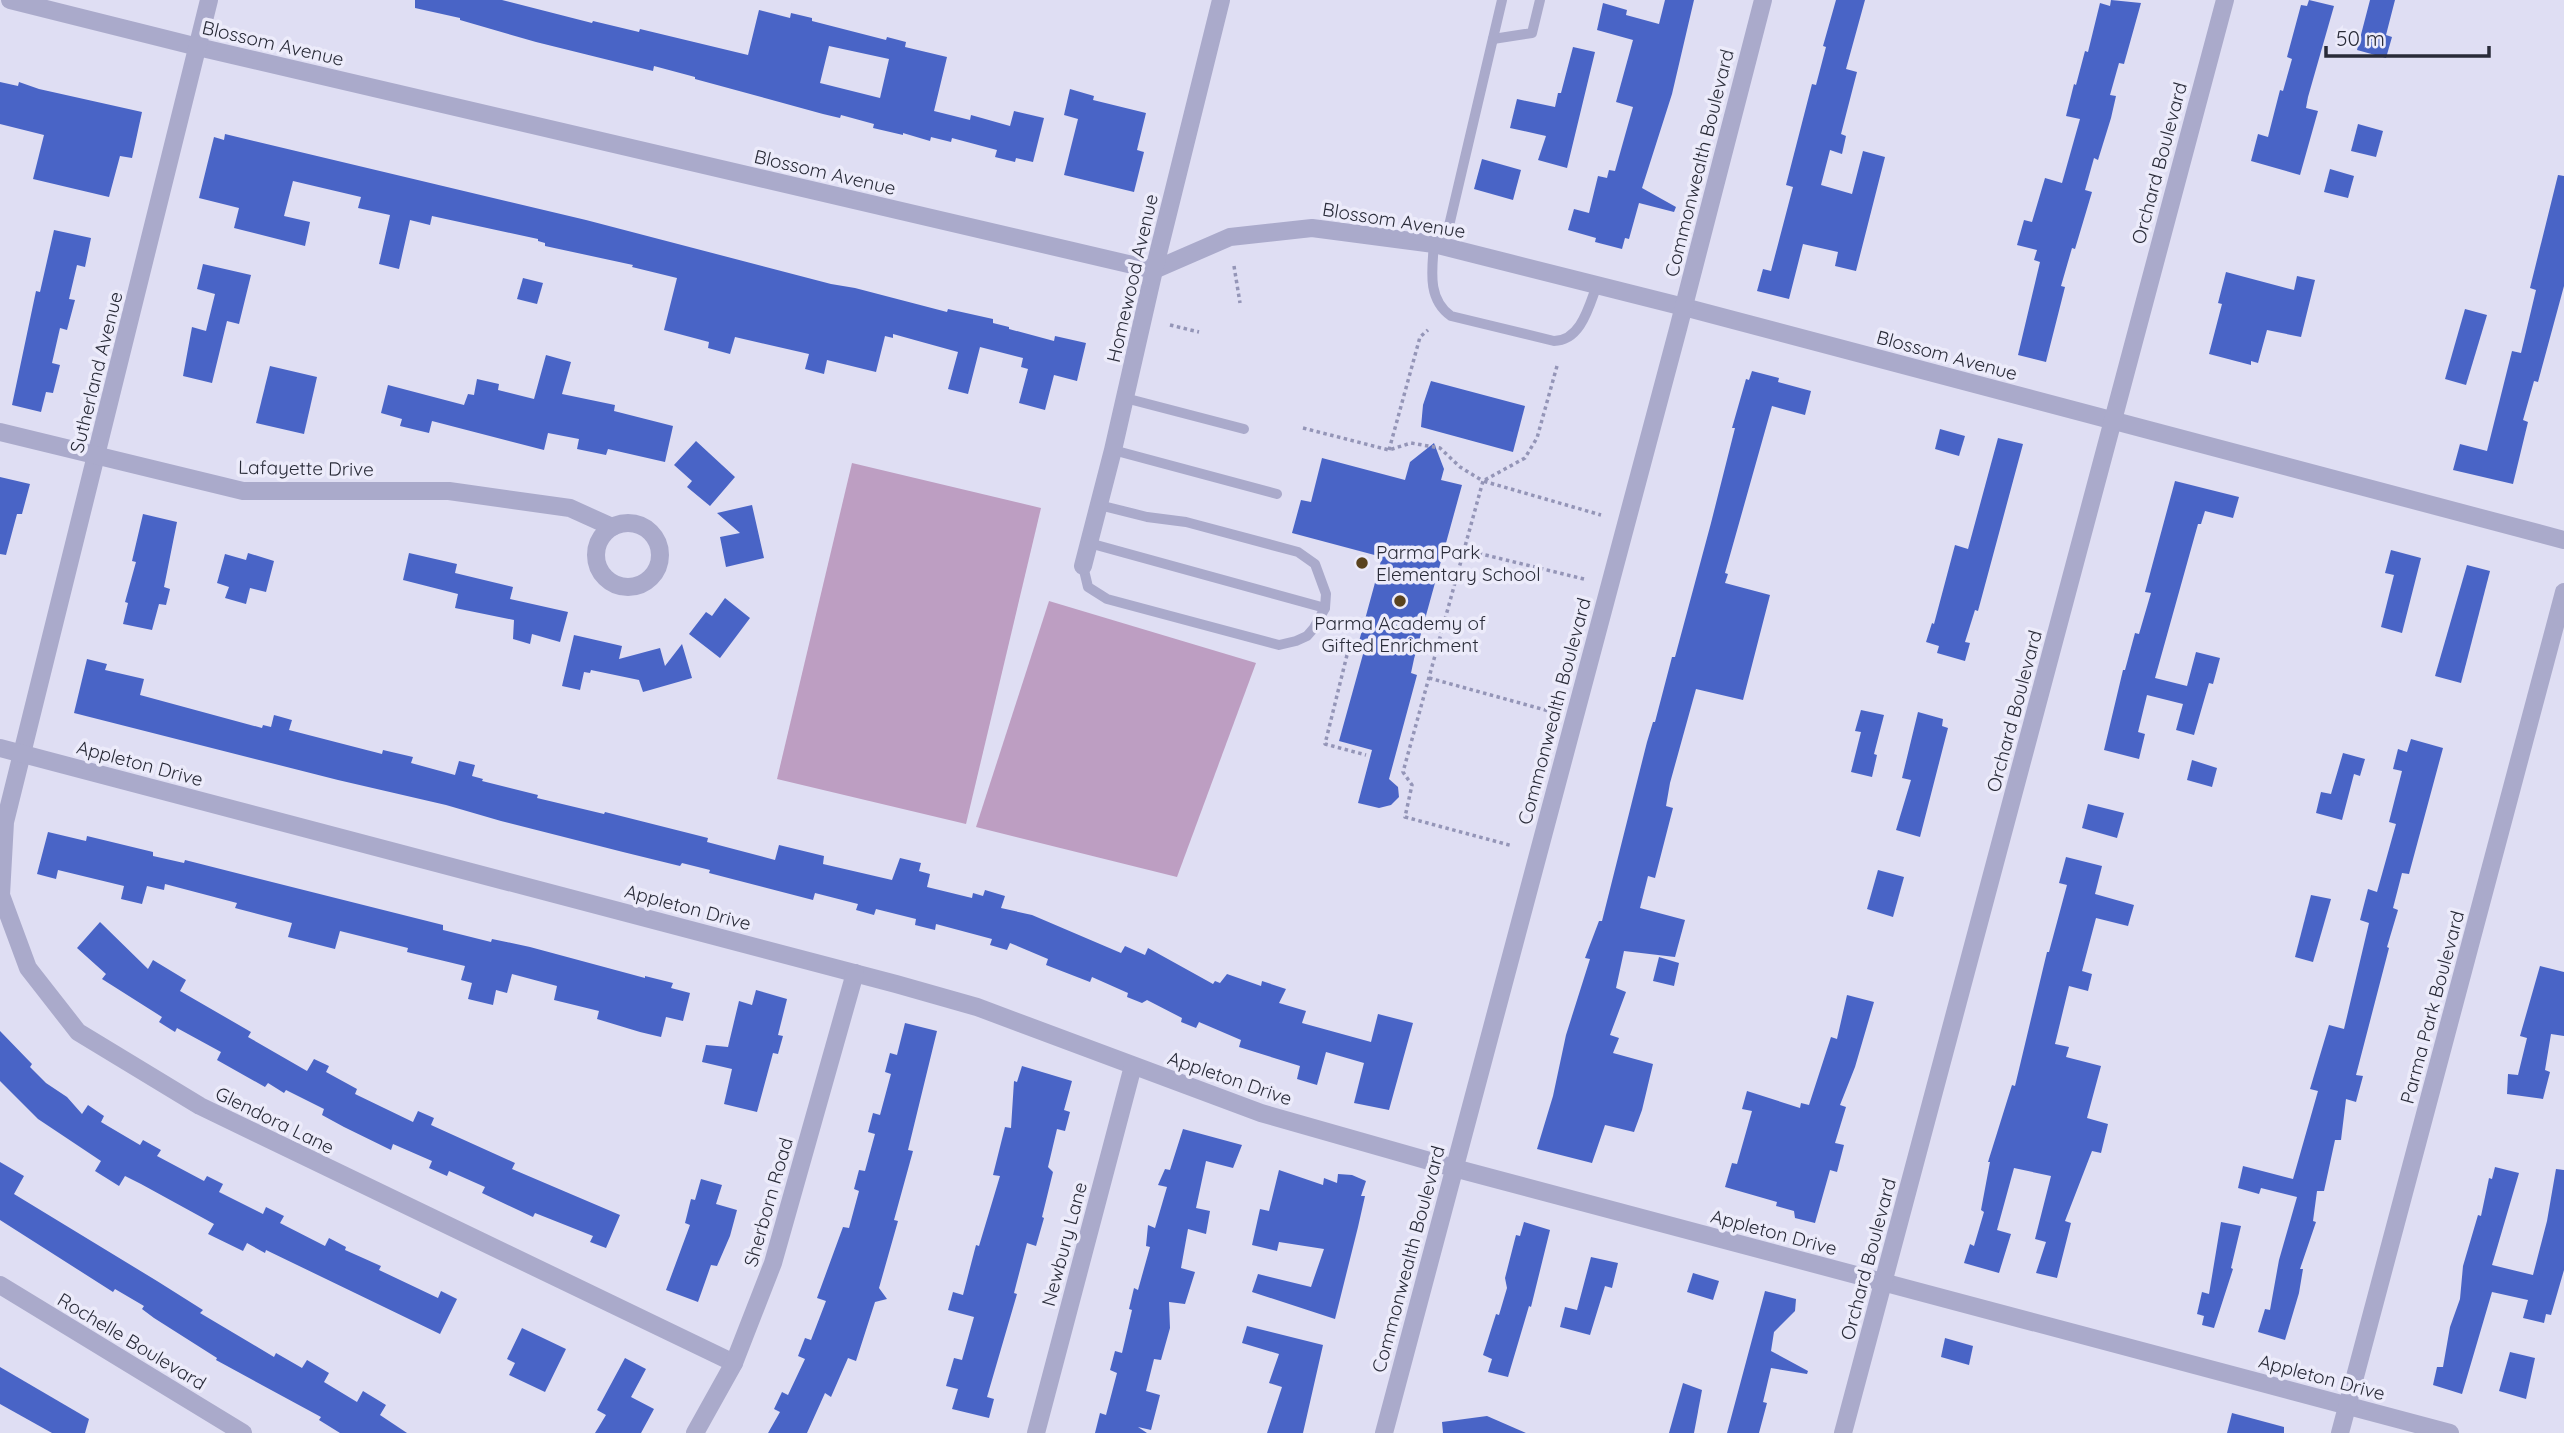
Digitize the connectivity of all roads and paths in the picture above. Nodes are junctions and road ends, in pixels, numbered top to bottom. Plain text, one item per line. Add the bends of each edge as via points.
1 (10, 0) edge
2 (209, 0) edge
3 (1221, 0) edge
4 (1502, 0) edge
5 (1540, 0) edge
6 (1763, 0) edge
7 (2225, 0) edge
8 (1493, 39) junction
9 (198, 47) junction
10 (1439, 245) junction
11 (1234, 266) dead end
12 (1154, 271) junction
13 (1597, 285) junction
14 (1240, 303) dead end
15 (1684, 307) junction
16 (1170, 325) dead end
17 (1428, 330) dead end
18 (1199, 332) dead end
19 (1557, 366) dead end
20 (1125, 398) junction
21 (2113, 421) junction
22 (1303, 428) dead end
23 (1244, 429) dead end
24 (0, 432) edge
25 (1113, 450) junction
26 (1389, 450) junction
27 (96, 456) junction
28 (1483, 481) junction
29 (1277, 494) dead end
30 (1099, 505) junction
31 (1601, 515) dead end
32 (612, 527) dead end
33 (2564, 540) edge
34 (1089, 543) junction
35 (1465, 550) junction
36 (1083, 566) joint
37 (1584, 579) dead end
38 (2564, 592) edge
39 (1325, 608) junction
40 (1346, 655) dead end
41 (1429, 678) junction
42 (1549, 711) dead end
43 (0, 748) edge
44 (22, 753) junction
45 (1366, 755) dead end
46 (1513, 846) dead end
47 (855, 973) junction
48 (1133, 1066) junction
49 (1454, 1168) junction
50 (1883, 1283) junction
51 (0, 1285) edge
52 (734, 1363) junction
53 (2347, 1405) junction
54 (243, 1433) edge
55 (695, 1433) edge
56 (1036, 1433) edge
57 (1384, 1433) edge
58 (1843, 1433) edge
59 (2340, 1433) edge
60 (2451, 1433) edge

1 - 9 street, Blossom Avenue
2 - 9 street, Sutherland Avenue
3 - 12 street, Homewood Avenue
4 - 8 lane
5 - 8 lane via 1532,33
6 - 15 street, Commonwealth Boulevard
7 - 21 street, Orchard Boulevard
8 - 10 lane
9 - 12 street, Blossom Avenue
9 - 27 street, Sutherland Avenue
10 - 12 street, Blossom Avenue via 1312,228 1230,237
10 - 13 street, Blossom Avenue
10 - 13 lane via 1431,276 1433,290 1441,309 1451,316 1564,341 1574,334
11 - 14 path
12 - 20 street, Homewood Avenue
13 - 15 street, Blossom Avenue
15 - 21 street, Blossom Avenue
15 - 49 street, Commonwealth Boulevard
16 - 18 path
17 - 26 path via 1420,337
19 - 28 path via 1537,438 1525,458
20 - 23 lane
20 - 25 street, Homewood Avenue
21 - 33 street, Blossom Avenue
21 - 50 street, Orchard Boulevard
22 - 26 path
24 - 27 street, Lafayette Drive
25 - 29 lane
25 - 30 street, Homewood Avenue
26 - 28 path via 1411,443 1440,448
27 - 32 street, Lafayette Drive via 243,491 449,491 570,508
27 - 44 street, Sutherland Avenue
28 - 31 path
28 - 35 path
30 - 34 street, Homewood Avenue
30 - 39 lane via 1298,552 1315,564 1326,594
34 - 36 street, Homewood Avenue
34 - 39 lane
35 - 37 path
35 - 41 path
36 - 39 lane via 1088,587 1107,599 1279,645 1307,636
38 - 53 street, Parma Park Boulevard
40 - 45 path via 1325,744
41 - 42 path
41 - 46 path via 1403,772 1412,785 1405,817
43 - 44 street, Appleton Drive
44 - 47 street, Appleton Drive
44 - 52 street, Glendora Lane via 5,822 1,895 28,968 78,1032 200,1106
47 - 48 street, Appleton Drive via 977,1007
47 - 52 street, Sherborn Road via 774,1263
48 - 49 street, Appleton Drive via 1261,1113
48 - 56 street, Newbury Lane
49 - 50 street, Appleton Drive
49 - 57 street, Commonwealth Boulevard
50 - 53 street, Appleton Drive
50 - 58 street, Orchard Boulevard
51 - 54 street, Rochelle Boulevard
52 - 55 street, Sherborn Road
53 - 59 street, Parma Park Boulevard
53 - 60 street, Appleton Drive

